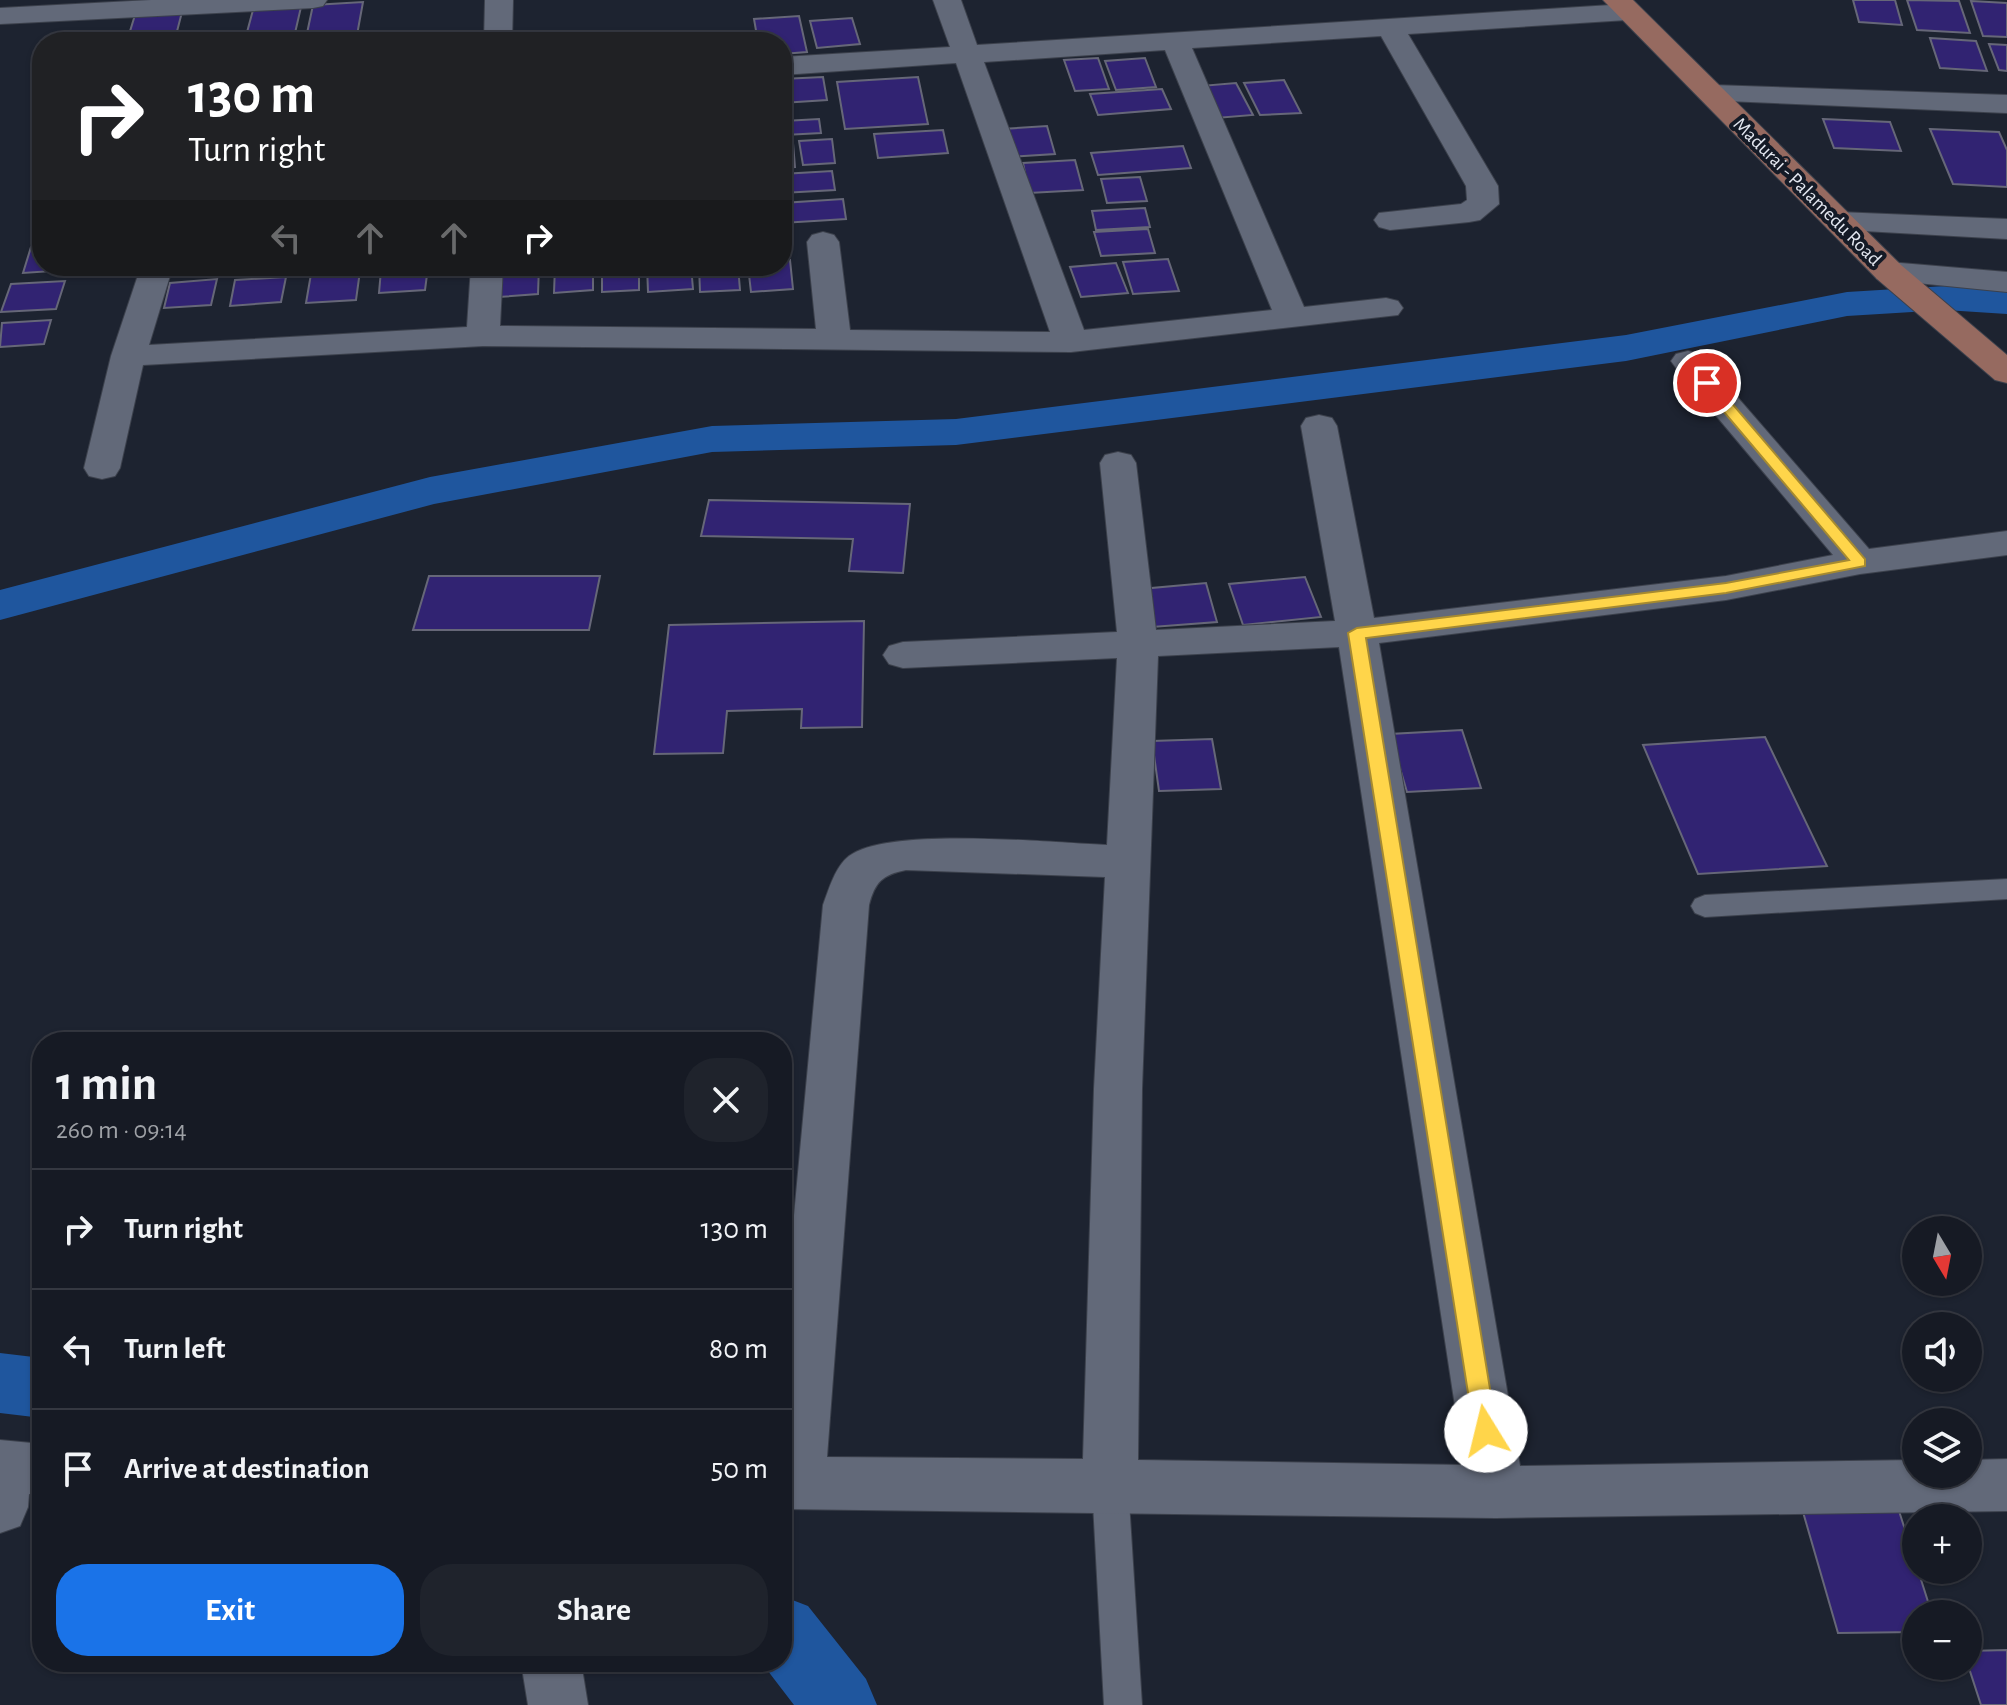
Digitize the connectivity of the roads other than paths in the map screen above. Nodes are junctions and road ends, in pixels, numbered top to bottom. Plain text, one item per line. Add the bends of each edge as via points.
1 (313, 0) edge
2 (499, 0) edge
3 (947, 0) edge
4 (1622, 6) edge
5 (0, 16) edge
6 (1390, 27) junction
7 (498, 32) edge
8 (1175, 41) junction
9 (966, 54) junction
10 (792, 65) edge
11 (1713, 94) junction
12 (2007, 104) edge
13 (1390, 220) dead end
14 (1839, 222) junction
15 (2007, 229) edge
16 (823, 242) dead end
17 (1890, 272) junction
18 (154, 276) edge
19 (486, 276) edge
20 (2007, 282) edge
21 (1386, 308) dead end
22 (1292, 318) junction
23 (483, 336) junction
24 (834, 341) junction
25 (1071, 342) junction
26 (128, 356) junction
27 (1688, 361) dead end
28 (2007, 373) edge
29 (1319, 426) dead end
30 (1118, 463) dead end
31 (102, 468) dead end
32 (2007, 543) edge
33 (1860, 562) junction
34 (1357, 633) junction
35 (1138, 644) junction
36 (903, 655) dead end
37 (1128, 862) junction
38 (2007, 889) edge
39 (1705, 906) dead end
40 (792, 1462) edge
41 (0, 1466) edge
42 (32, 1469) edge
43 (792, 1483) edge
44 (1110, 1485) junction
45 (2007, 1485) edge
46 (1496, 1492) junction
47 (0, 1507) edge
48 (553, 1672) edge
49 (558, 1705) edge
50 (1123, 1705) edge

1 - 5 street
2 - 7 street
3 - 9 street
4 - 6 street
4 - 11 main road, Madurai - Palamedu Road
6 - 8 street
6 - 13 street via 1482,186 1483,204 1469,213
8 - 9 street
8 - 22 street
9 - 10 street
9 - 25 street
11 - 12 street
11 - 14 main road, Madurai - Palamedu Road
14 - 15 street
14 - 17 main road, Madurai - Palamedu Road
16 - 24 street
17 - 20 street
17 - 28 main road, Madurai - Palamedu Road
18 - 26 street
19 - 23 street
21 - 22 street
22 - 25 street
23 - 24 street
23 - 26 street
24 - 25 street
26 - 31 street
27 - 33 street
29 - 34 street
30 - 35 street
32 - 33 street
33 - 34 street via 1726,588
34 - 35 street
34 - 46 street
35 - 36 street
35 - 37 street
37 - 40 street via 906,854 873,861 854,877 846,905
37 - 44 street
38 - 39 lane
41 - 42 street
41 - 47 street
43 - 44 street
44 - 46 street
44 - 50 lane
45 - 46 street
48 - 49 street

